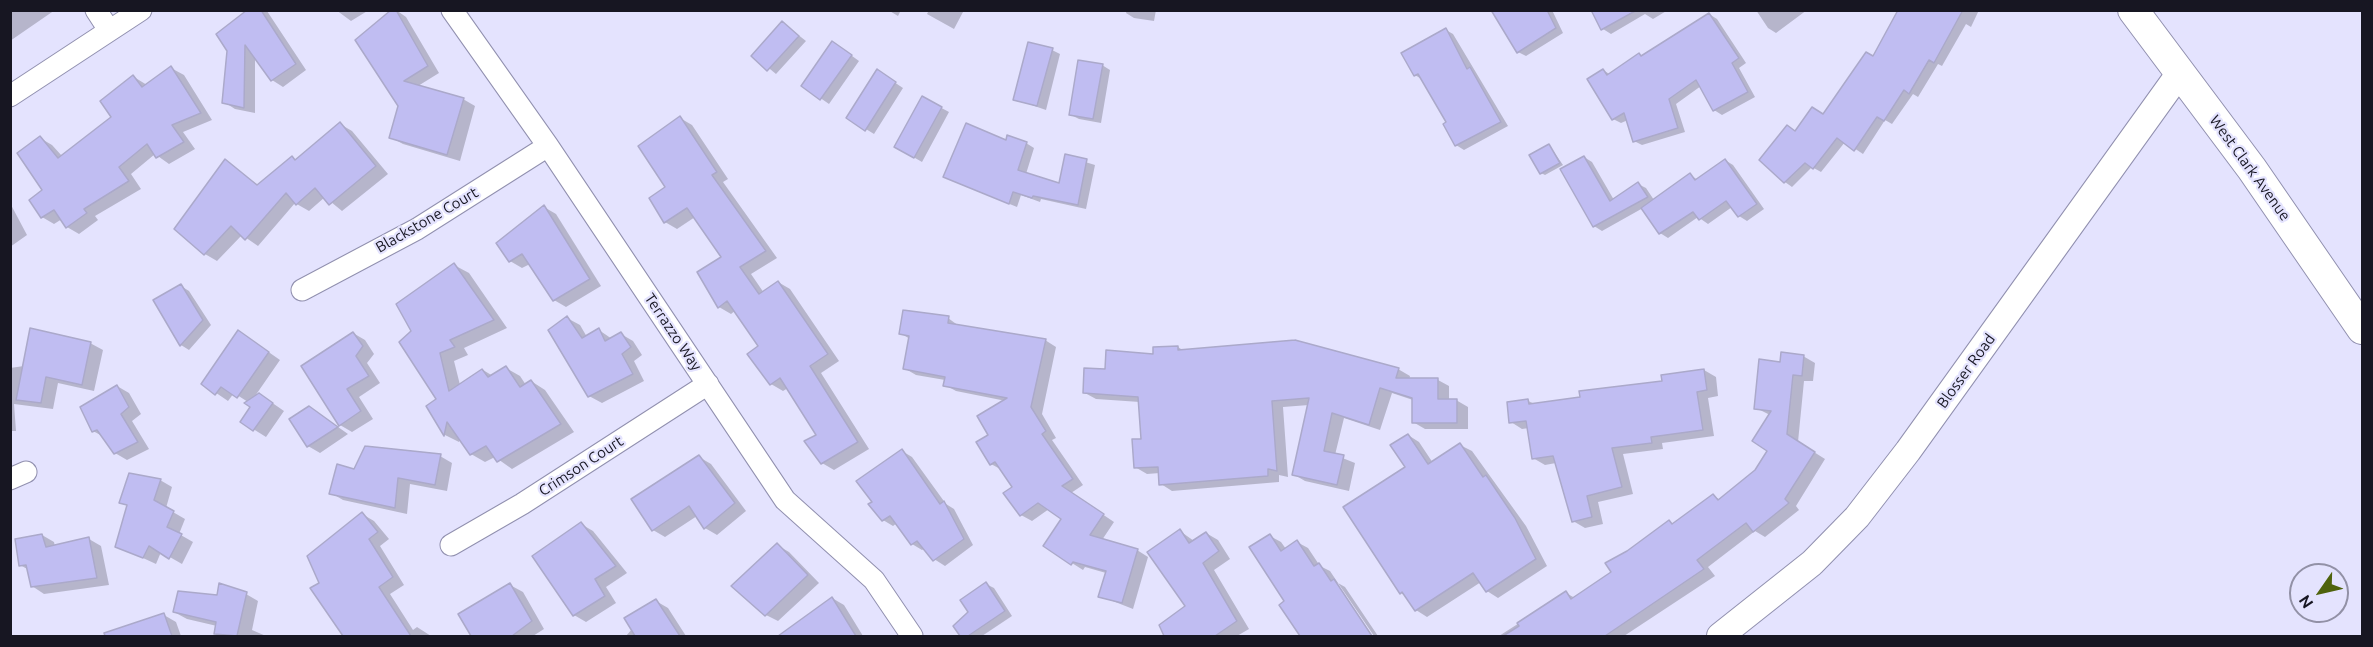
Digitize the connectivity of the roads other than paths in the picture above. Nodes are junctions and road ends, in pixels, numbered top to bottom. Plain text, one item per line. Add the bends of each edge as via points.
1 (96, 10) edge
2 (141, 10) edge
3 (452, 10) edge
4 (2133, 10) edge
5 (109, 30) junction
6 (2179, 74) junction
7 (10, 96) edge
8 (548, 146) junction
9 (302, 290) dead end
10 (2362, 329) edge
11 (708, 384) junction
12 (451, 545) dead end
13 (912, 636) edge
14 (1720, 636) edge

1 - 5 street
2 - 5 street
3 - 8 street, Terrazzo Way
4 - 6 main road, West Clark Avenue
5 - 7 street
6 - 10 main road, West Clark Avenue via 2252,169
6 - 14 street, Blosser Road via 1857,517 1812,563
8 - 9 street, Blackstone Court via 417,229
8 - 11 street, Terrazzo Way
11 - 12 street, Crimson Court
11 - 13 street, Terrazzo Way via 784,500 874,580

